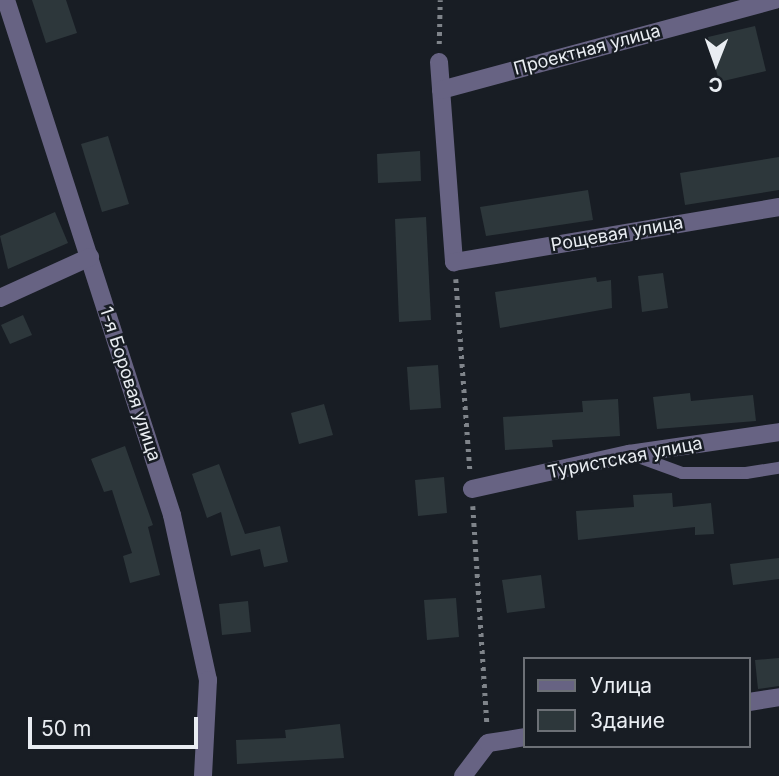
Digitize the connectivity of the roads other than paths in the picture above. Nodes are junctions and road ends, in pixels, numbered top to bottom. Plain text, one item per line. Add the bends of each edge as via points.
1 (6, 0) edge
2 (774, 0) edge
3 (439, 62) road end
4 (440, 90) junction
5 (779, 207) edge
6 (90, 257) junction
7 (0, 298) edge
8 (779, 432) edge
9 (629, 454) junction
10 (779, 468) edge
11 (472, 489) dead end
12 (779, 697) edge
13 (751, 702) edge
14 (524, 737) edge
15 (203, 776) edge
16 (463, 776) edge

1 - 6 street, 1-я Боровая улица
2 - 4 street, Проектная улица
3 - 4 street
4 - 5 street, Рощевая улица via 454,262
6 - 7 street
6 - 15 street, 1-я Боровая улица via 172,515 191,601 208,680
8 - 9 street, Туристская улица
9 - 10 lane via 682,473
9 - 11 street, Туристская улица
12 - 13 street
14 - 16 street via 488,743

